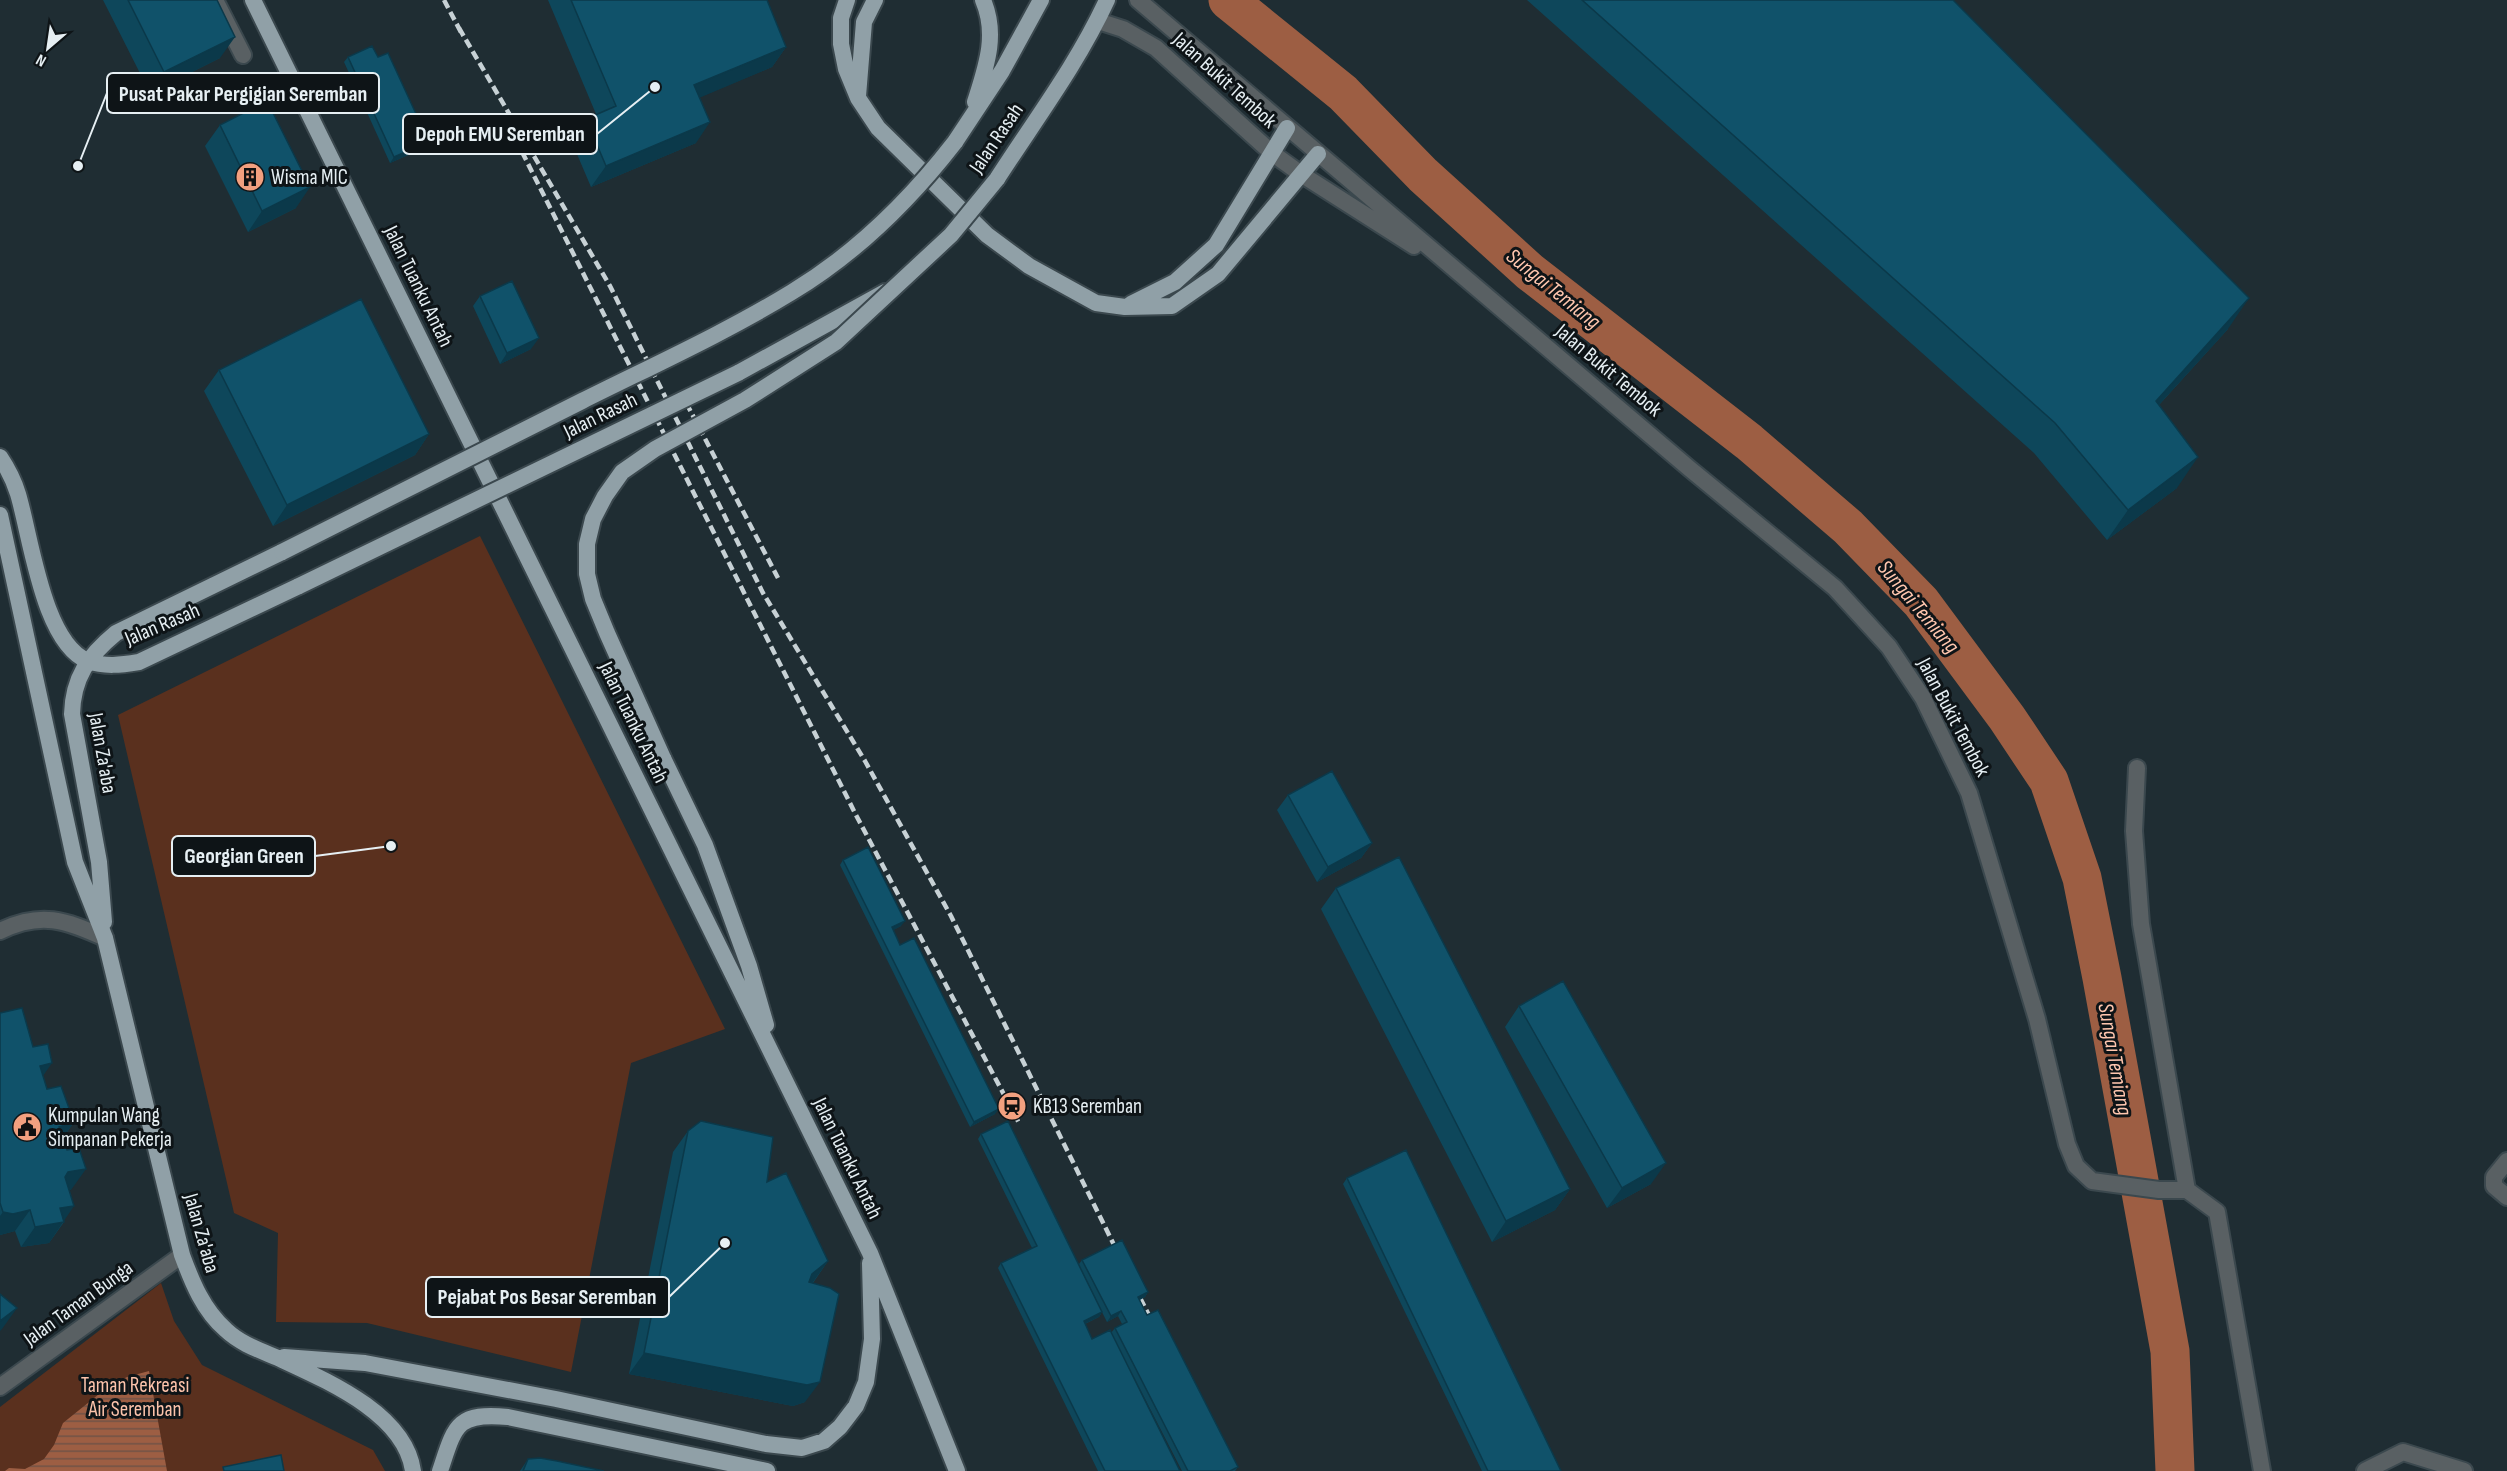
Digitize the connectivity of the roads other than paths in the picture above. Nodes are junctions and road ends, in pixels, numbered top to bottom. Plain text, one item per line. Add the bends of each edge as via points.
1 (215, 0) edge
2 (253, 0) edge
3 (847, 0) edge
4 (874, 0) edge
5 (983, 0) edge
6 (1041, 0) edge
7 (1107, 0) edge
8 (1138, 0) edge
9 (1098, 21) junction
10 (243, 55) dead end
11 (858, 98) junction
12 (968, 123) junction
13 (1287, 128) junction
14 (1272, 153) junction
15 (1318, 154) junction
16 (1301, 174) junction
17 (1468, 280) junction
18 (901, 282) junction
19 (1125, 307) junction
20 (0, 457) edge
21 (0, 515) edge
22 (87, 660) junction
23 (2137, 768) dead end
24 (0, 931) edge
25 (105, 938) junction
26 (778, 1066) junction
27 (2507, 1161) edge
28 (2187, 1190) junction
29 (2507, 1197) edge
30 (870, 1253) junction
31 (182, 1255) junction
32 (275, 1357) junction
33 (0, 1387) edge
34 (413, 1471) edge
35 (440, 1471) edge
36 (767, 1471) edge
37 (957, 1471) edge
38 (2262, 1471) edge
39 (2365, 1471) edge
40 (2464, 1471) edge

1 - 10 street
2 - 26 highway, Jalan Tuanku Antah
3 - 11 highway via 840,18 841,45
4 - 11 highway via 864,22
5 - 12 highway via 990,15 990,48
6 - 12 highway, Jalan Rasah
7 - 9 highway, Jalan Rasah
8 - 13 street, Jalan Bukit Tembok
9 - 14 street, Jalan Bukit Tembok via 1123,29 1156,48
9 - 18 highway, Jalan Rasah, bridge via 997,178 951,235
11 - 19 highway via 878,128 987,235 1054,282 1096,303
12 - 22 highway, Jalan Rasah, bridge via 924,181 883,222 794,291 116,633
13 - 14 highway
13 - 15 street, Jalan Bukit Tembok
14 - 16 street, Jalan Bukit Tembok
14 - 19 highway via 1216,244 1175,282
15 - 16 highway
15 - 17 street, Jalan Bukit Tembok
16 - 17 street, Jalan Bukit Tembok
16 - 19 highway via 1218,274 1172,306
17 - 28 street, Jalan Bukit Tembok via 1835,588 1889,647 1923,698 1970,793 2076,1166 2092,1180 2120,1186
18 - 22 highway, Jalan Rasah, bridge via 738,374 139,662 112,666
18 - 26 highway, bridge via 836,342 622,472 597,511 586,544 593,598 705,845 750,966
20 - 22 highway via 18,494 49,613 72,649
21 - 25 highway, Jalan Za'aba via 75,862
22 - 25 highway, Jalan Za'aba via 72,697 72,714 99,862
23 - 28 street via 2134,831 2141,924
24 - 25 street via 18,922 60,920
25 - 31 highway, Jalan Za'aba
26 - 30 highway, Jalan Tuanku Antah
27 - 29 street via 2494,1178 2494,1186
28 - 38 street via 2217,1212
30 - 32 highway via 872,1339 866,1382 856,1406 840,1426 824,1441 802,1448 365,1363
30 - 37 highway, Jalan Tuanku Antah
31 - 32 highway, Jalan Za'aba via 193,1286 224,1329 245,1344
31 - 33 street, Jalan Taman Bunga
32 - 34 highway, Jalan Za'aba via 328,1382 387,1422 401,1439
35 - 36 highway via 454,1434 465,1419 484,1415
39 - 40 street via 2403,1452

